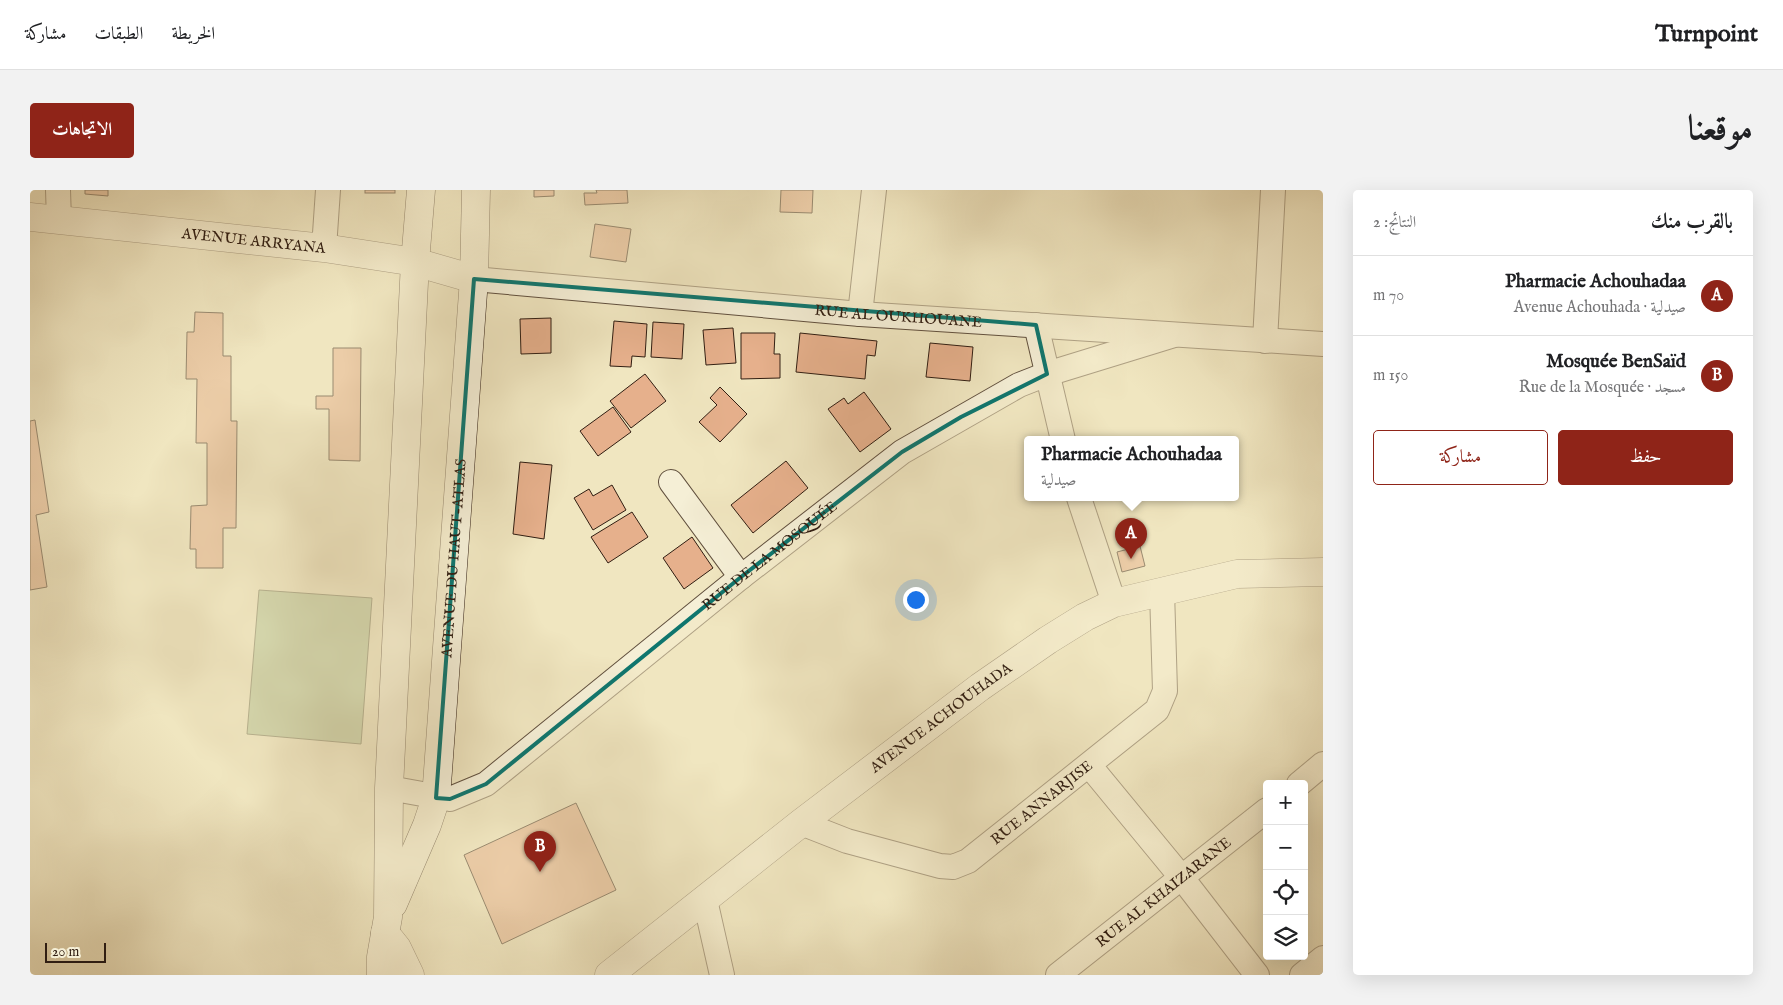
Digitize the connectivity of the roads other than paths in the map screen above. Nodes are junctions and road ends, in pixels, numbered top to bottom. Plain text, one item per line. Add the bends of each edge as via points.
1 (58, 190) edge
2 (328, 190) edge
3 (420, 190) edge
4 (476, 190) edge
5 (874, 190) edge
6 (1273, 190) edge
7 (30, 217) edge
8 (59, 220) junction
9 (324, 248) junction
10 (415, 262) junction
11 (474, 279) junction
12 (860, 314) junction
13 (1036, 326) junction
14 (1174, 335) junction
15 (1265, 341) junction
16 (1323, 344) edge
17 (1047, 374) junction
18 (1062, 436) edge
19 (671, 482) dead end
20 (1080, 501) edge
21 (1323, 572) edge
22 (741, 577) junction
23 (1162, 591) junction
24 (1114, 603) junction
25 (1323, 764) edge
26 (1088, 765) junction
27 (1304, 780) edge
28 (388, 788) junction
29 (436, 798) junction
30 (1263, 813) edge
31 (801, 823) junction
32 (1182, 878) junction
33 (705, 900) junction
34 (386, 925) junction
35 (1323, 958) edge
36 (381, 975) edge
37 (410, 975) edge
38 (609, 975) edge
39 (722, 975) edge
40 (1058, 975) edge
41 (1257, 975) edge
42 (1302, 975) edge

1 - 8 street
2 - 9 street
3 - 10 main road, AVENUE DU HAUT-ATLAS
4 - 11 main road, AVENUE DU HAUT-ATLAS
5 - 12 street
6 - 15 street
7 - 8 main road, AVENUE ARRYANA
8 - 9 main road, AVENUE ARRYANA
9 - 10 main road, AVENUE ARRYANA
10 - 11 main road, AVENUE ARRYANA
10 - 28 main road, AVENUE DU HAUT-ATLAS
11 - 12 street, RUE AL OUKHOUANE
11 - 29 main road, AVENUE DU HAUT-ATLAS
12 - 13 street, RUE AL OUKHOUANE
13 - 14 street, RUE AL OUKHOUANE
13 - 17 street
14 - 15 street, RUE AL OUKHOUANE
14 - 17 street, RUE DE LA MOSQUÉE
15 - 16 street, RUE AL OUKHOUANE
17 - 18 street
17 - 22 street, RUE DE LA MOSQUÉE via 994,399 902,452
19 - 22 street
20 - 24 street
21 - 23 main road, AVENUE ACHOUHADA via 1237,574
22 - 29 street, RUE DE LA MOSQUÉE via 486,784 450,799
23 - 24 main road, AVENUE ACHOUHADA
23 - 26 street, RUE ANNARJISE via 1166,676 1162,702 1157,710
24 - 31 main road, AVENUE ACHOUHADA via 1048,640 980,687
25 - 27 street
26 - 31 street, RUE ANNARJISE via 968,861 953,867 847,841
26 - 32 street
28 - 29 street, RUE DE LA MOSQUÉE
28 - 34 main road, AVENUE DU HAUT-ATLAS
29 - 34 main road, AVENUE DU HAUT-ATLAS
30 - 32 street, RUE AL KHAIZARANE
31 - 33 main road, AVENUE ACHOUHADA
32 - 40 street, RUE AL KHAIZARANE
32 - 41 street
33 - 38 main road, AVENUE ACHOUHADA
33 - 39 street
34 - 36 main road, AVENUE DU HAUT-ATLAS
34 - 37 main road
35 - 42 street

